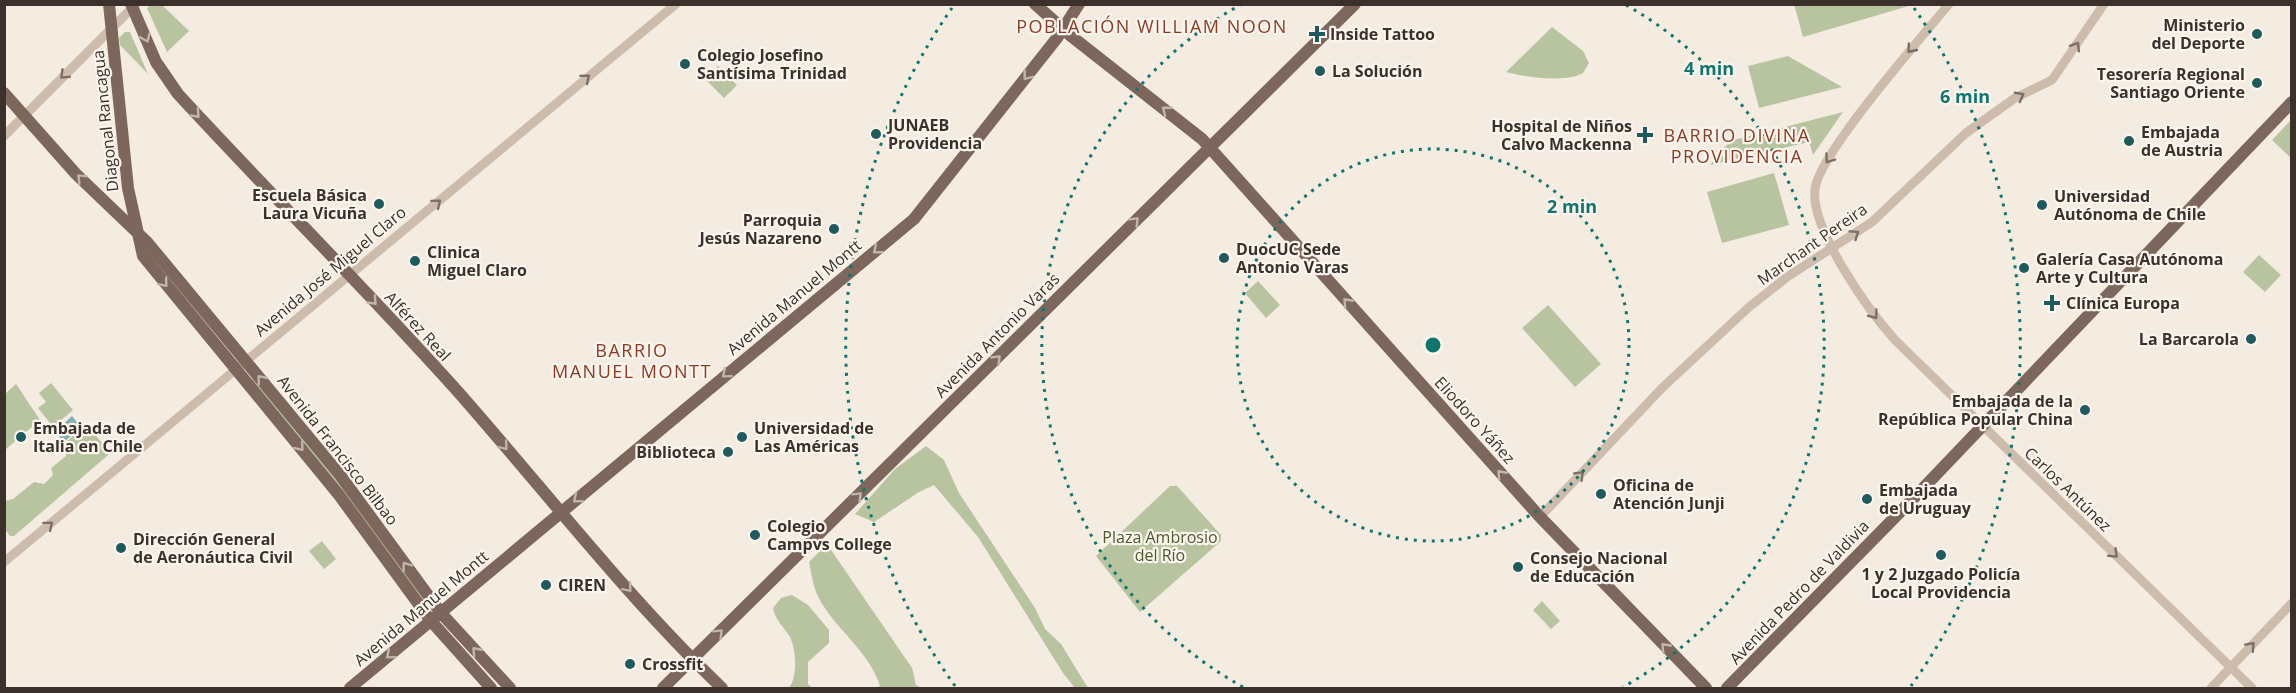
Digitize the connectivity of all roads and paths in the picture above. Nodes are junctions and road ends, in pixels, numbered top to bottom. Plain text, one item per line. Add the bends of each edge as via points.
1 (109, 4) edge
2 (676, 4) edge
3 (1035, 4) edge
4 (1079, 4) edge
5 (1355, 4) edge
6 (1949, 4) edge
7 (2104, 4) edge
8 (133, 6) edge
9 (111, 29) junction
10 (1063, 29) junction
11 (4, 93) edge
12 (2292, 102) edge
13 (25, 114) junction
14 (4, 136) edge
15 (1210, 148) junction
16 (138, 233) junction
17 (1833, 247) junction
18 (349, 276) junction
19 (246, 361) junction
20 (236, 370) junction
21 (1981, 426) junction
22 (560, 513) junction
23 (1540, 517) junction
24 (4, 562) edge
25 (2292, 603) edge
26 (441, 612) junction
27 (431, 621) junction
28 (692, 660) junction
29 (2231, 667) junction
30 (350, 688) edge
31 (491, 688) edge
32 (510, 688) edge
33 (663, 688) edge
34 (722, 688) edge
35 (1706, 688) edge
36 (1727, 688) edge
37 (2211, 688) edge
38 (2252, 688) edge

1 - 9 main road, Diagonal Rancagua
18 -> 2 street, Avenida José Miguel Claro
3 - 10 main road, Eliodoro Yáñez
4 - 10 main road, Avenida Manuel Montt
5 - 15 main road, Avenida Antonio Varas
6 -> 17 street, Carlos Antúnez via 1863,111 1818,176 1815,201
17 -> 7 street, Marchant Pereira via 1883,212 1966,133 2015,98 2052,80
8 - 9 street
8 -> 18 main road, Alférez Real via 159,68 178,94
9 -> 13 street
9 - 16 main road, Diagonal Rancagua via 128,189
15 -> 10 main road, Eliodoro Yáñez
10 -> 22 main road, Avenida Manuel Montt via 914,219
11 - 13 main road, Avenida Francisco Bilbao
12 - 21 main road, Avenida Pedro de Valdivia
13 - 14 street
16 -> 13 main road, Avenida Francisco Bilbao via 76,174
23 -> 15 main road, Eliodoro Yáñez
28 -> 15 main road, Avenida Antonio Varas
16 - 19 main road, Avenida Francisco Bilbao
16 -> 20 main road, Avenida Francisco Bilbao via 146,261
17 -> 21 street, Carlos Antúnez via 1884,328
23 -> 17 street, Marchant Pereira via 1662,388 1748,308
18 - 19 street, Avenida José Miguel Claro
18 -> 22 main road, Alférez Real via 459,393
19 - 20 street, Avenida José Miguel Claro
26 -> 19 main road, Avenida Francisco Bilbao via 349,486
24 -> 20 street, Avenida José Miguel Claro
20 -> 27 main road, Avenida Francisco Bilbao via 339,495
21 -> 29 street, Carlos Antúnez
21 - 36 main road, Avenida Pedro de Valdivia
22 - 26 main road, Avenida Manuel Montt
22 -> 28 main road, Alférez Real
35 -> 23 main road, Eliodoro Yáñez
29 -> 25 street
26 - 27 main road, Avenida Manuel Montt
32 -> 26 main road, Avenida Francisco Bilbao
27 -> 30 main road, Avenida Manuel Montt
27 - 31 main road, Avenida Francisco Bilbao
28 - 33 main road, Avenida Antonio Varas
28 - 34 main road, Alférez Real
29 - 37 street
29 - 38 street, Carlos Antúnez

